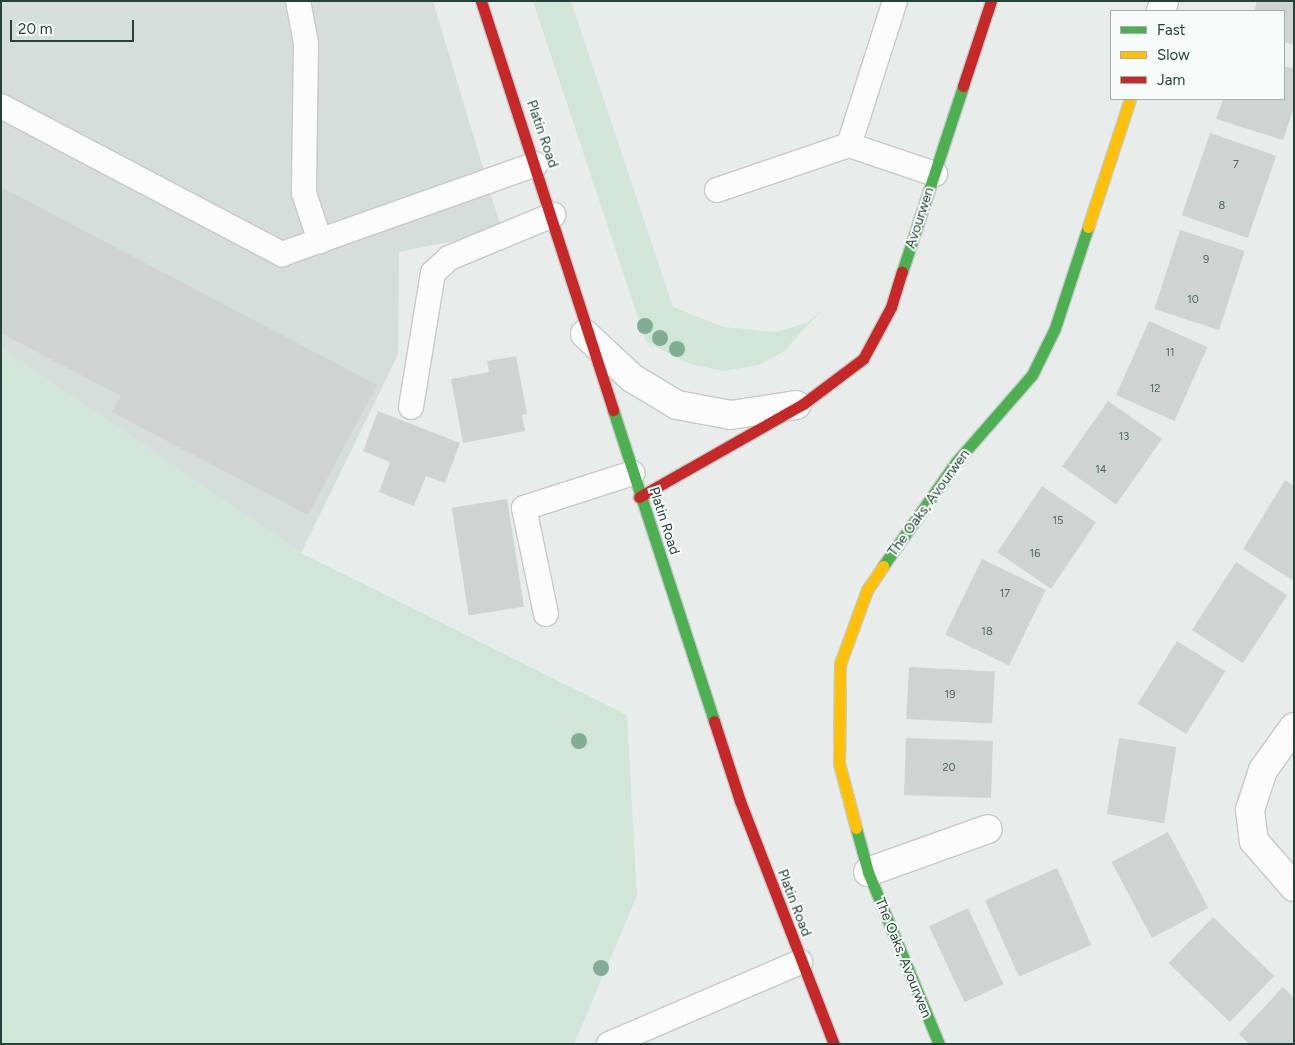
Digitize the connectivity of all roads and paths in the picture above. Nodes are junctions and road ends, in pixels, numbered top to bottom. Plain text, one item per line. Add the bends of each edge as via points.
1 (298, 1) edge
2 (481, 1) edge
3 (895, 1) edge
4 (991, 1) edge
5 (1130, 100) edge
6 (1, 106) edge
7 (849, 146) junction
8 (536, 164) junction
9 (935, 174) junction
10 (718, 190) dead end
11 (553, 215) junction
12 (320, 241) junction
13 (585, 334) junction
14 (803, 404) junction
15 (411, 407) dead end
16 (633, 473) junction
17 (640, 497) junction
18 (546, 614) dead end
19 (1294, 727) edge
20 (988, 829) dead end
21 (868, 872) junction
22 (1294, 887) edge
23 (800, 962) junction
24 (609, 1044) edge
25 (834, 1044) edge
26 (939, 1044) edge

1 - 12 lane via 306,43 304,193
2 - 8 street, Platin Road
3 - 7 lane
4 - 9 street, Avourwen
5 - 21 street, The Oaks, Avourwen via 1055,328 1032,375 956,462 867,590 840,664 839,763
6 - 12 lane via 282,254
7 - 9 lane
7 - 10 lane
8 - 11 street, Platin Road
8 - 12 lane
9 - 14 street, Avourwen via 880,335 863,358
11 - 13 street, Platin Road
11 - 15 lane via 449,258 433,273
13 - 14 street, Avourwen via 632,378 676,405 731,415
13 - 16 street, Platin Road
14 - 17 street, Avourwen
16 - 17 street, Platin Road
16 - 18 lane via 524,508
17 - 23 street, Platin Road via 740,802
19 - 22 street via 1263,770 1250,810 1254,841
20 - 21 street
21 - 26 street, The Oaks, Avourwen
23 - 24 lane
23 - 25 street, Platin Road

